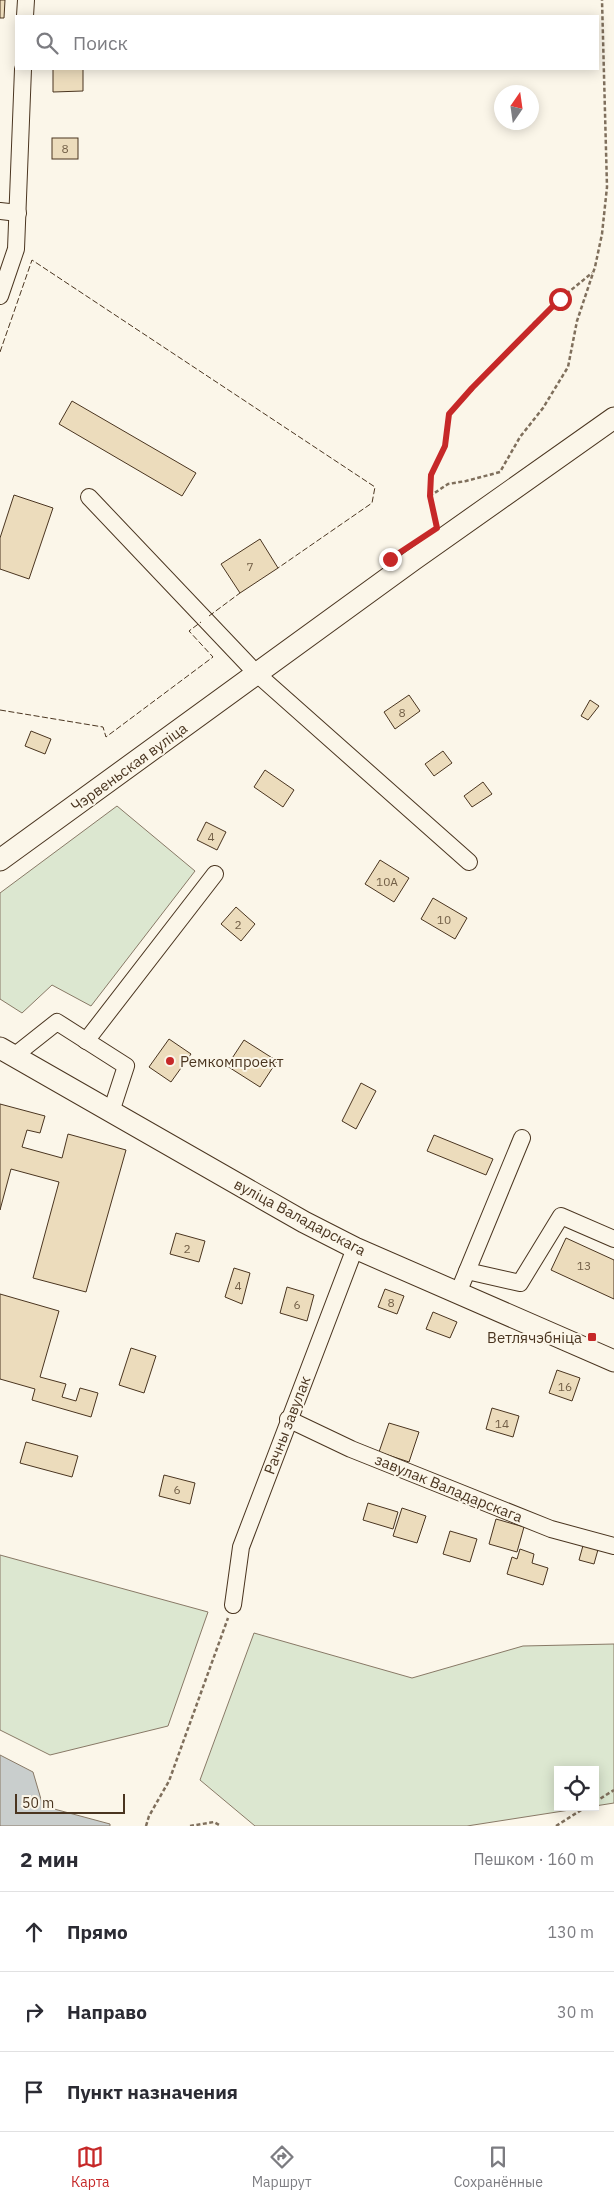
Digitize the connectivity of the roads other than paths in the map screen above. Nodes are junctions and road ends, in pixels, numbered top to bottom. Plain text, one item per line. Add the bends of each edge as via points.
1 (26, 0) edge
2 (26, 15) edge
3 (24, 70) edge
4 (0, 211) edge
5 (18, 213) junction
6 (0, 296) edge
7 (614, 418) edge
8 (89, 498) dead end
9 (257, 674) junction
10 (0, 860) edge
11 (469, 862) dead end
12 (215, 874) dead end
13 (86, 1041) junction
14 (7, 1052) edge
15 (111, 1112) junction
16 (522, 1138) dead end
17 (614, 1239) edge
18 (355, 1248) junction
19 (467, 1271) junction
20 (458, 1293) junction
21 (614, 1361) edge
22 (288, 1419) junction
23 (614, 1546) edge
24 (233, 1605) road end

1 - 2 street
3 - 5 street
4 - 5 street
5 - 6 street via 16,249
7 - 9 main road, Чэрвеньская вуліца
8 - 9 street
9 - 10 main road, Чэрвеньская вуліца
9 - 11 street
12 - 13 street
13 - 14 street via 57,1022
13 - 15 street via 126,1066
14 - 15 main road, вуліца Валадарскага
15 - 18 main road, вуліца Валадарскага
16 - 19 street
17 - 19 street via 561,1216 520,1283
18 - 20 main road, вуліца Валадарскага
18 - 22 street, Рачны завулак
19 - 20 street
20 - 21 main road, вуліца Валадарскага
22 - 23 street, завулак Валадарскага via 351,1449 550,1529
22 - 24 street, Рачны завулак via 241,1547

